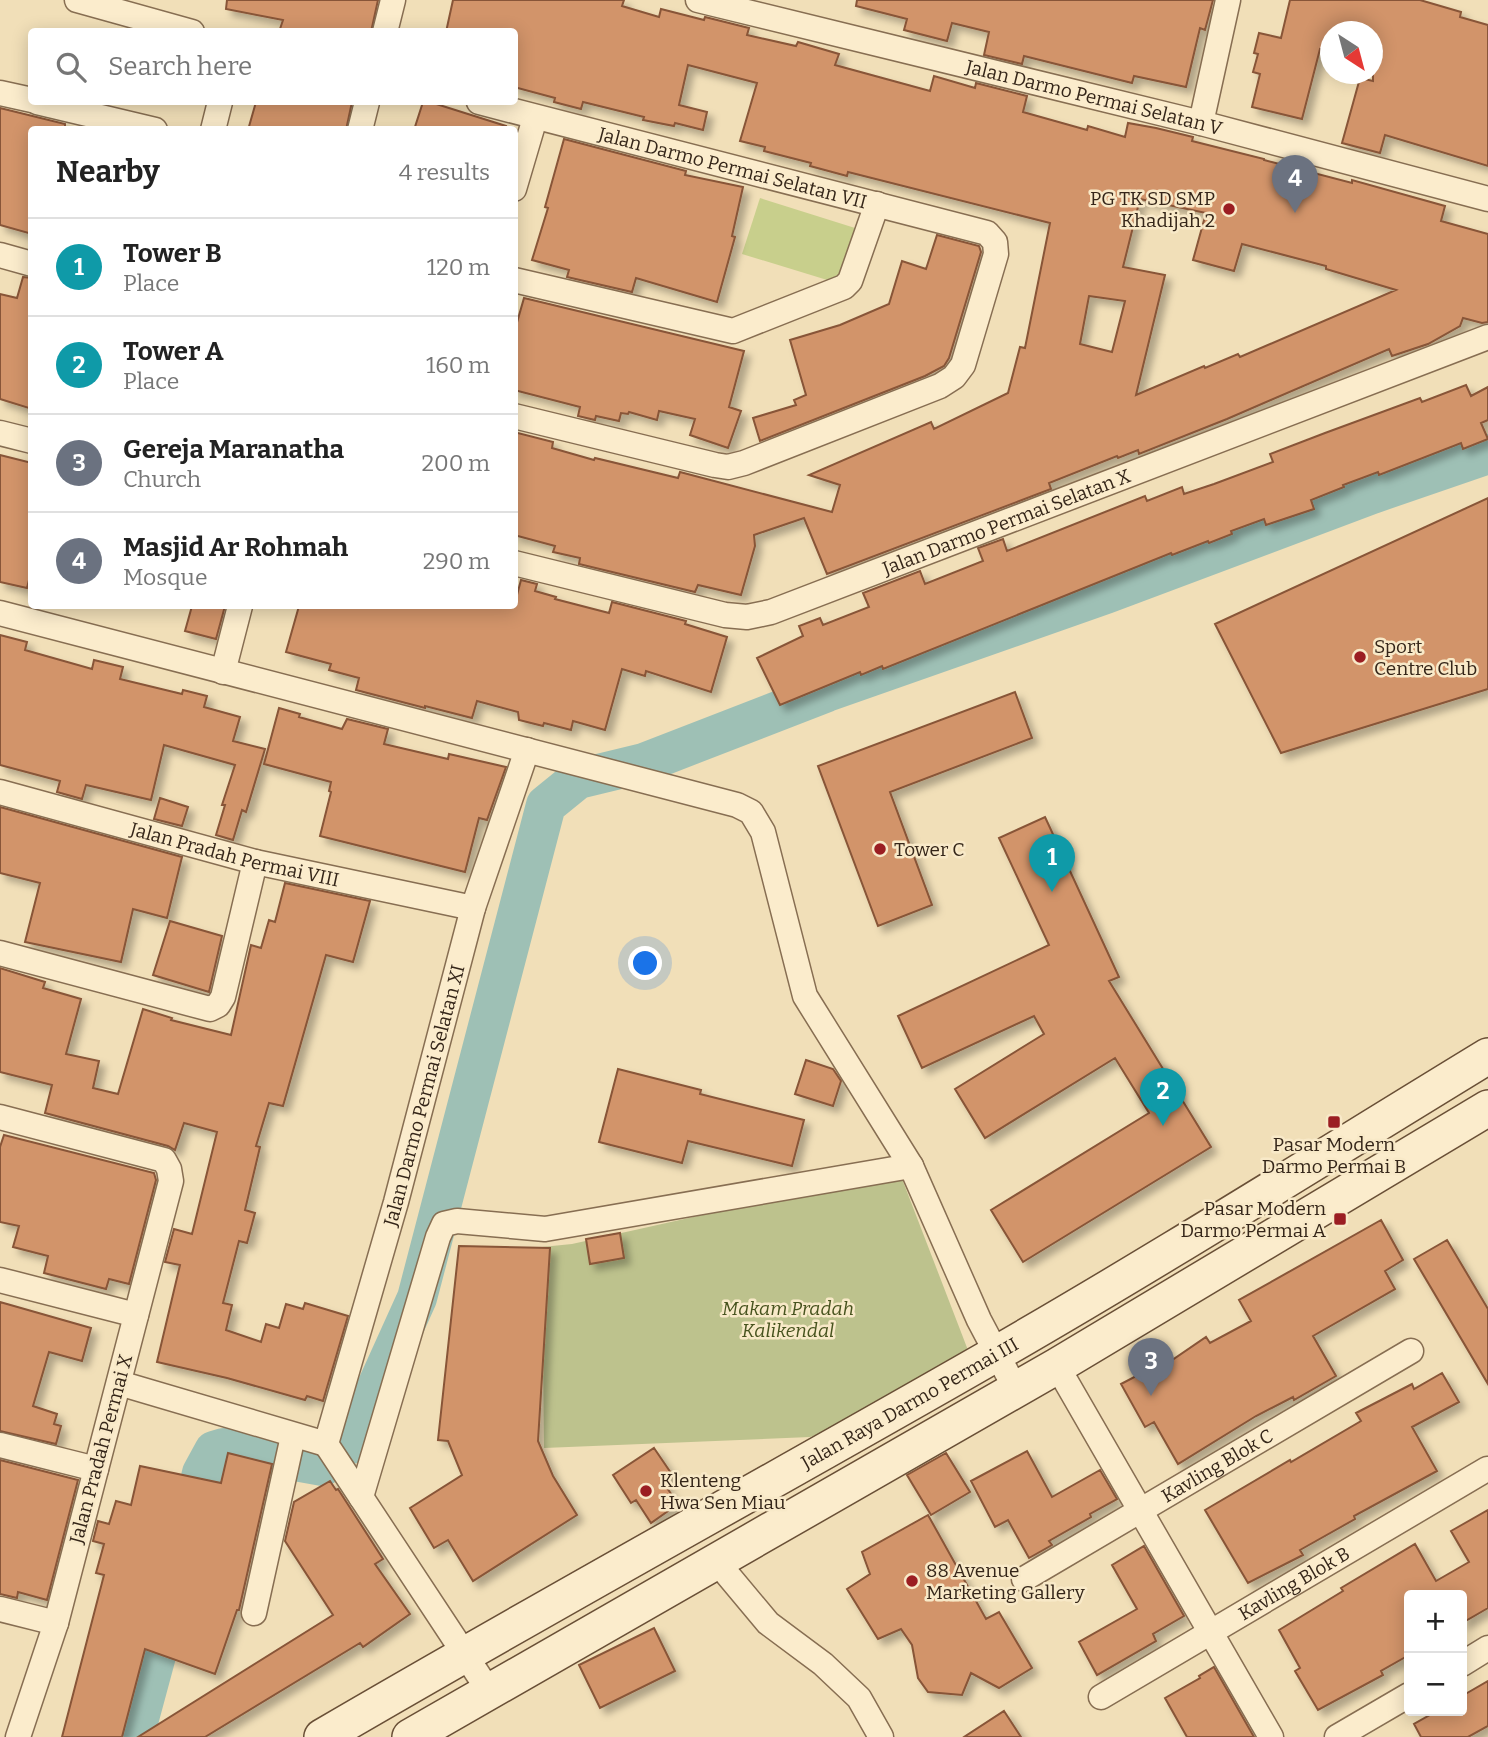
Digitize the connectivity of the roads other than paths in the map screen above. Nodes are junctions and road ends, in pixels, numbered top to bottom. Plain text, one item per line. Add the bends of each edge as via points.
1 (77, 0) edge
2 (393, 0) edge
3 (698, 0) edge
4 (1228, 0) edge
5 (178, 28) edge
6 (386, 28) edge
7 (0, 93) edge
8 (28, 100) edge
9 (51, 105) edge
10 (219, 105) edge
11 (366, 105) edge
12 (490, 105) edge
13 (535, 118) junction
14 (1201, 123) junction
15 (138, 126) edge
16 (214, 126) edge
17 (361, 126) edge
18 (518, 175) edge
19 (1488, 199) edge
20 (877, 204) junction
21 (0, 255) edge
22 (28, 263) edge
23 (518, 282) edge
24 (1488, 337) edge
25 (518, 417) edge
26 (0, 433) edge
27 (28, 440) edge
28 (518, 564) edge
29 (239, 609) edge
30 (0, 613) edge
31 (223, 672) junction
32 (527, 750) junction
33 (0, 792) edge
34 (255, 862) junction
35 (472, 908) junction
36 (0, 953) edge
37 (1488, 1056) edge
38 (1488, 1108) edge
39 (0, 1117) edge
40 (911, 1166) junction
41 (1210, 1227) junction
42 (1232, 1262) junction
43 (0, 1280) edge
44 (136, 1315) junction
45 (1411, 1351) dead end
46 (996, 1353) junction
47 (1057, 1366) junction
48 (119, 1383) junction
49 (1016, 1390) junction
50 (293, 1436) junction
51 (326, 1444) junction
52 (0, 1446) edge
53 (96, 1469) junction
54 (1487, 1469) edge
55 (787, 1471) junction
56 (361, 1497) junction
57 (809, 1508) junction
58 (1140, 1511) junction
59 (717, 1562) junction
60 (1024, 1579) dead end
61 (0, 1609) edge
62 (254, 1613) dead end
63 (56, 1623) junction
64 (1210, 1633) junction
65 (1488, 1648) edge
66 (464, 1654) junction
67 (1467, 1661) edge
68 (489, 1691) junction
69 (1101, 1697) dead end
70 (1404, 1698) edge
71 (18, 1737) edge
72 (322, 1737) edge
73 (410, 1737) edge
74 (881, 1737) edge
75 (1272, 1737) edge
76 (1337, 1737) edge

1 - 5 street
2 - 6 street
3 - 14 street, Jalan Darmo Permai Selatan V
4 - 14 street
7 - 8 street
9 - 15 street
10 - 16 street
11 - 17 street
12 - 13 street, Jalan Darmo Permai Selatan VII
13 - 18 street
13 - 20 street, Jalan Darmo Permai Selatan VII
14 - 19 street, Jalan Darmo Permai Selatan V
20 - 23 street via 844,287 743,329 724,330
20 - 25 street, Jalan Darmo Permai Selatan VII via 987,233 995,242 996,254 963,365 940,386 729,467
21 - 22 street
24 - 28 street, Jalan Darmo Permai Selatan X via 771,612 725,615
26 - 27 street
29 - 31 street
30 - 31 street
31 - 32 street
32 - 35 street, Jalan Darmo Permai Selatan XI
32 - 40 street via 751,812 763,832 805,996
33 - 34 street, Jalan Pradah Permai VIII
34 - 35 street, Jalan Pradah Permai VIII
34 - 36 street via 223,997 210,1009
35 - 51 street, Jalan Darmo Permai Selatan XI via 396,1202
37 - 41 main road, Jalan Raya Darmo Permai III
38 - 42 main road
39 - 44 street, Jalan Pradah Permai X via 164,1160 171,1181
40 - 46 street
40 - 56 street via 545,1229 457,1221 444,1224
41 - 42 main road
41 - 46 main road, Jalan Raya Darmo Permai III
42 - 47 main road
43 - 44 street
44 - 48 street, Jalan Pradah Permai X
45 - 58 street, Kavling Blok C
46 - 49 street
46 - 55 main road, Jalan Raya Darmo Permai III
47 - 49 main road
47 - 58 street
48 - 50 street
48 - 53 street, Jalan Pradah Permai X
49 - 57 main road
50 - 51 street
50 - 62 street
51 - 56 street
52 - 53 street
53 - 63 street, Jalan Pradah Permai X
54 - 64 street, Kavling Blok B
55 - 57 main road
55 - 66 main road, Jalan Raya Darmo Permai III
56 - 66 street
57 - 59 main road
58 - 60 street, Kavling Blok C
58 - 64 street
59 - 68 main road
59 - 74 street via 768,1623 859,1698
61 - 63 street
63 - 71 street, Jalan Pradah Permai X
64 - 69 street, Kavling Blok B
64 - 75 street
65 - 67 street
66 - 68 street
66 - 72 main road, Jalan Raya Darmo Permai III
68 - 73 main road
70 - 76 street

